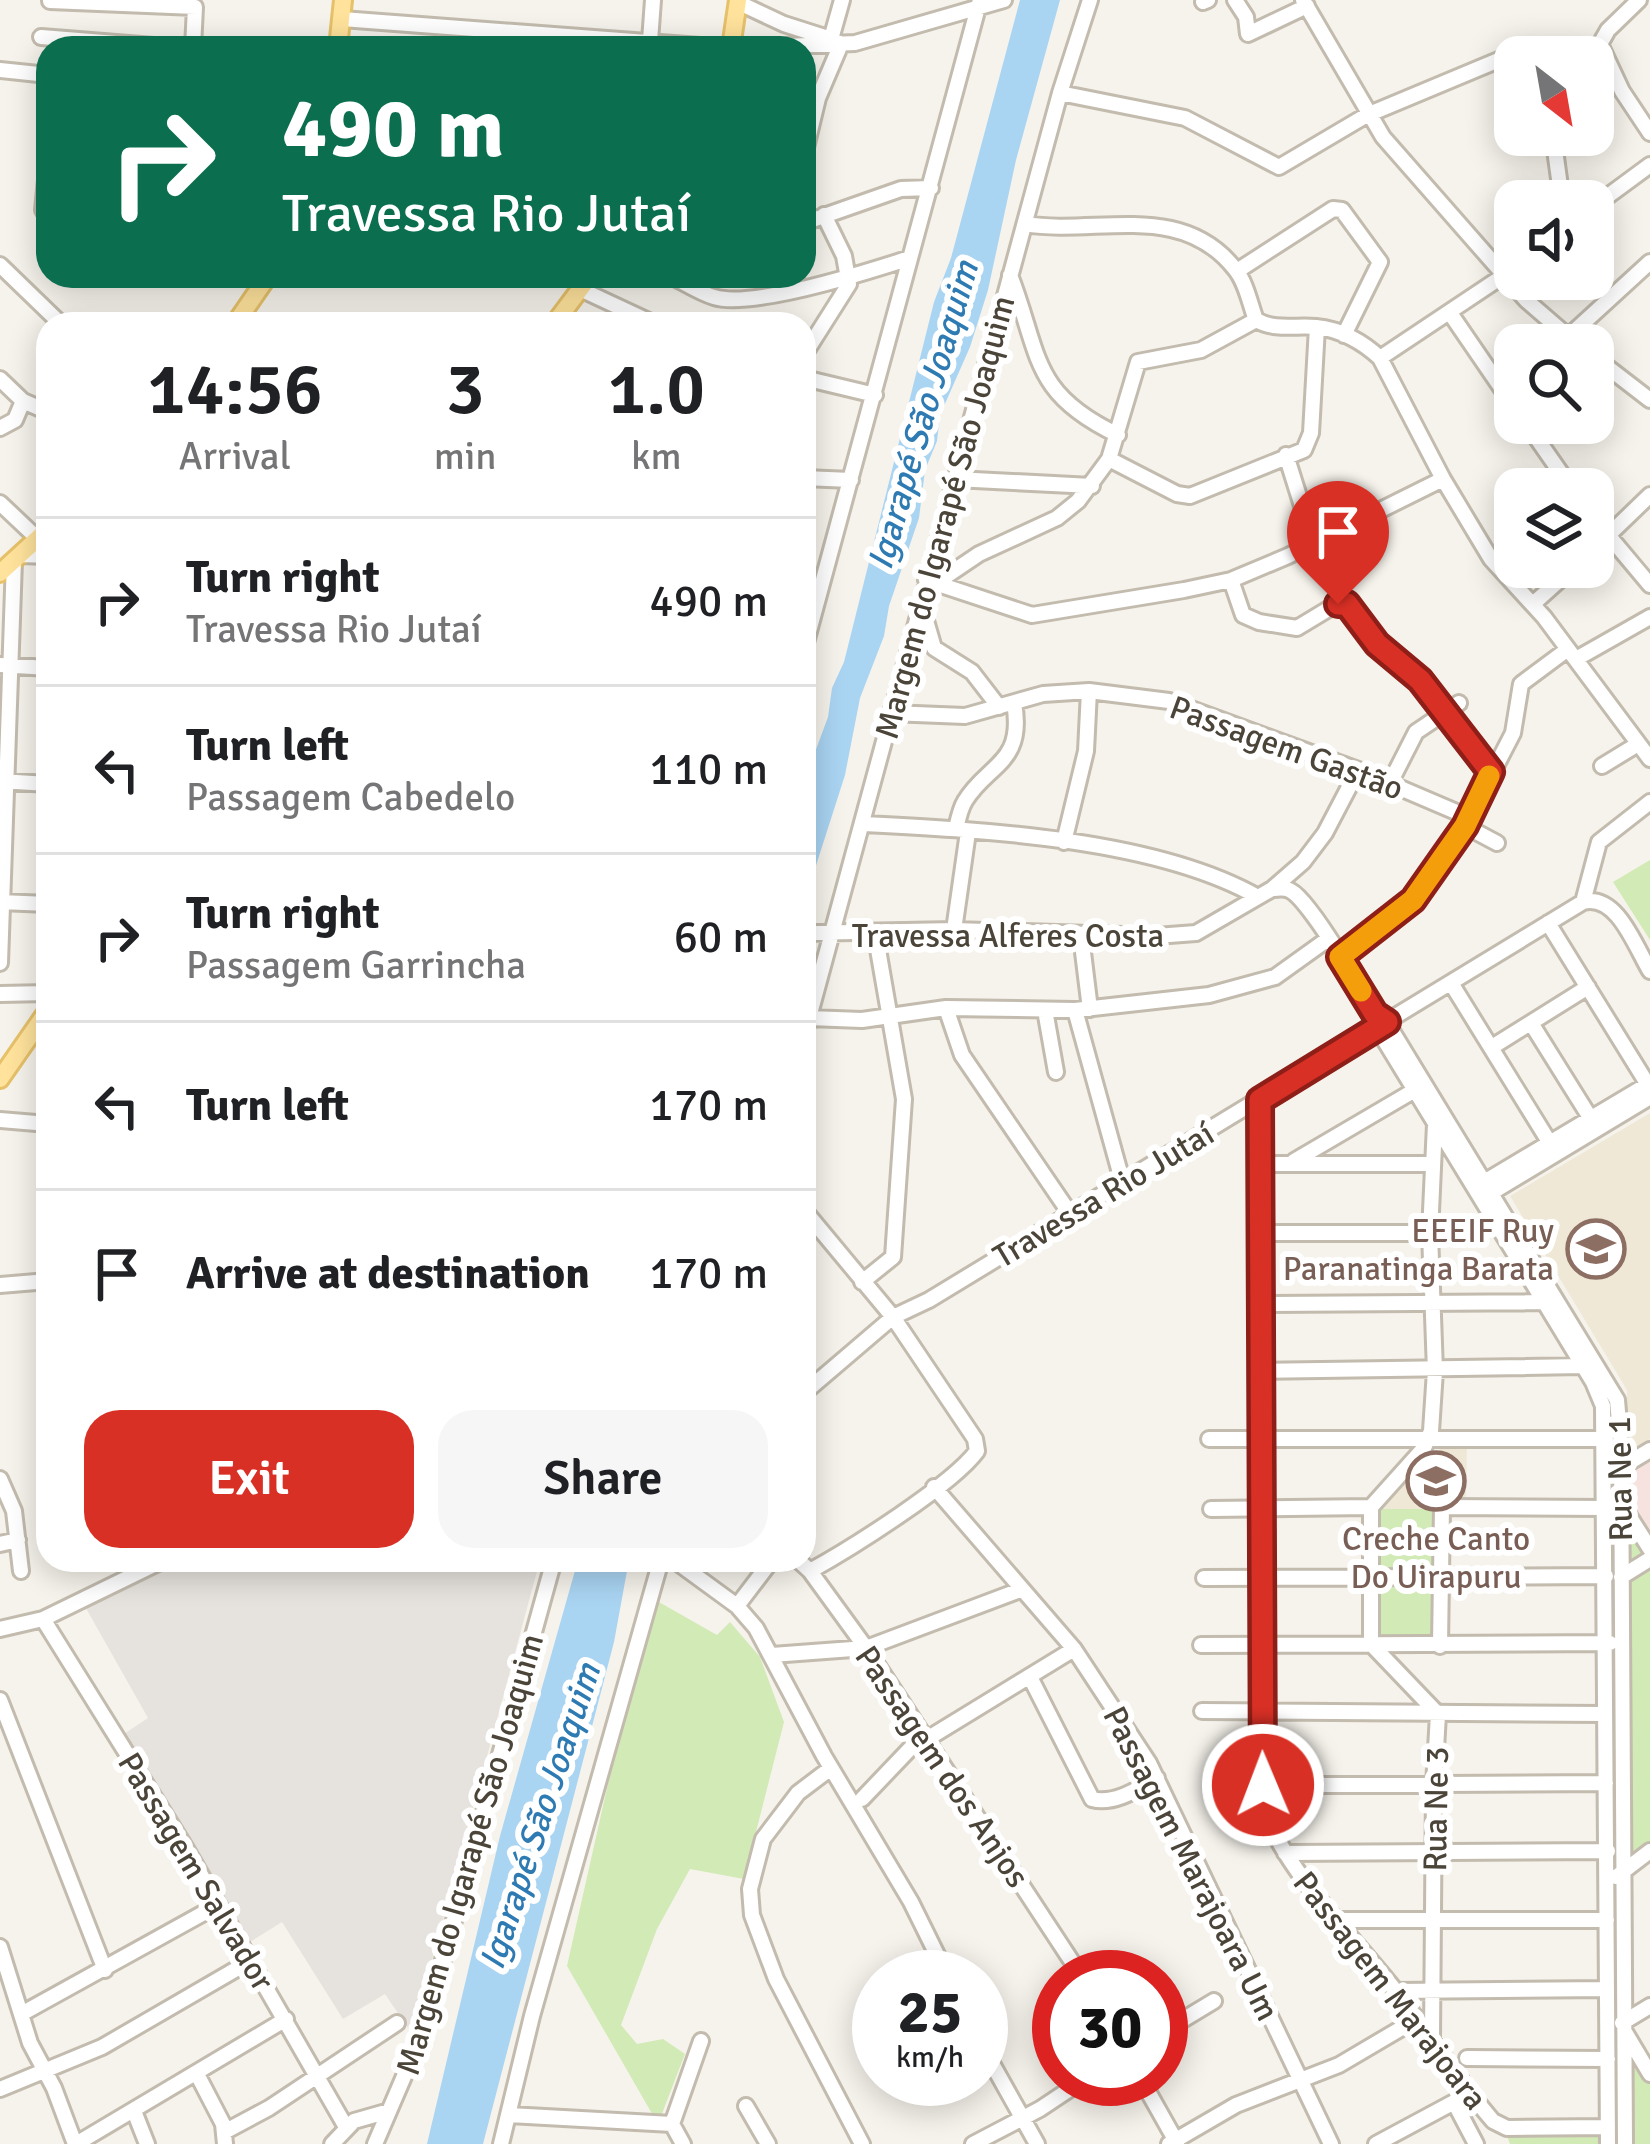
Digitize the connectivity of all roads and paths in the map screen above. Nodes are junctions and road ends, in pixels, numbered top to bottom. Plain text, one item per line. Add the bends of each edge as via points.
1 (653, 0) edge
2 (842, 0) edge
3 (1090, 0) edge
4 (1235, 0) edge
5 (1639, 0) edge
6 (738, 1) edge
7 (50, 2) edge
8 (989, 3) edge
9 (1305, 3) edge
10 (343, 9) edge
11 (512, 32) junction
12 (194, 36) edge
13 (528, 36) edge
14 (573, 36) edge
15 (650, 36) edge
16 (731, 36) edge
17 (836, 42) junction
18 (816, 43) edge
19 (1494, 67) edge
20 (0, 70) edge
21 (36, 74) edge
22 (1060, 93) junction
23 (816, 106) edge
24 (1367, 116) junction
25 (1650, 133) edge
26 (1650, 165) edge
27 (931, 188) junction
28 (1614, 192) edge
29 (824, 215) junction
30 (816, 218) edge
31 (1025, 224) junction
32 (1494, 255) edge
33 (910, 258) junction
34 (1650, 262) edge
35 (0, 265) edge
36 (1238, 271) junction
37 (1010, 275) junction
38 (849, 278) junction
39 (816, 284) edge
40 (1494, 284) edge
41 (581, 288) edge
42 (594, 288) edge
43 (695, 288) edge
44 (748, 288) edge
45 (795, 288) edge
46 (747, 297) junction
47 (1535, 300) edge
48 (49, 312) edge
49 (563, 312) edge
50 (635, 312) edge
51 (1450, 314) junction
52 (1256, 320) junction
53 (1557, 324) edge
54 (1590, 324) edge
55 (1317, 327) junction
56 (1344, 335) junction
57 (816, 336) edge
58 (1380, 358) junction
59 (1614, 372) edge
60 (1494, 378) edge
61 (0, 380) edge
62 (816, 380) edge
63 (875, 395) junction
64 (1650, 400) edge
65 (23, 401) junction
66 (36, 407) edge
67 (0, 428) edge
68 (1118, 435) junction
69 (1286, 455) junction
70 (1109, 459) junction
71 (816, 479) edge
72 (955, 479) junction
73 (1444, 479) junction
74 (851, 480) junction
75 (1092, 486) junction
76 (1650, 495) edge
77 (0, 503) edge
78 (36, 529) edge
79 (1614, 531) edge
80 (36, 541) edge
81 (1313, 544) junction
82 (1614, 544) edge
83 (12, 563) edge
84 (1231, 580) junction
85 (816, 581) edge
86 (931, 581) junction
87 (1650, 585) edge
88 (1551, 588) edge
89 (921, 602) junction
90 (1533, 604) junction
91 (1650, 617) edge
92 (1572, 654) junction
93 (6, 665) edge
94 (36, 667) edge
95 (1089, 691) junction
96 (1459, 703) dead end
97 (1006, 705) junction
98 (890, 712) junction
99 (1444, 712) junction
100 (1638, 743) junction
101 (1650, 759) edge
102 (1602, 766) dead end
103 (1358, 770) junction
104 (1491, 772) junction
105 (2, 781) edge
106 (36, 783) edge
107 (1390, 784) junction
108 (1650, 802) edge
109 (1467, 822) junction
110 (862, 824) junction
111 (962, 830) junction
112 (1064, 842) junction
113 (1497, 843) dead end
114 (1265, 893) junction
115 (2, 902) edge
116 (1582, 902) junction
117 (36, 903) edge
118 (1548, 923) junction
119 (953, 930) junction
120 (875, 932) junction
121 (816, 933) edge
122 (827, 934) junction
123 (1082, 936) junction
124 (1328, 939) junction
125 (1340, 957) junction
126 (0, 963) edge
127 (1650, 971) edge
128 (1451, 983) junction
129 (816, 985) edge
130 (1588, 987) junction
131 (36, 993) edge
132 (0, 994) edge
133 (946, 1008) junction
134 (1045, 1010) junction
135 (1083, 1010) junction
136 (889, 1017) junction
137 (816, 1018) edge
138 (1380, 1022) junction
139 (1531, 1023) junction
140 (36, 1027) edge
141 (1492, 1047) junction
142 (1055, 1072) dead end
143 (0, 1079) edge
144 (1649, 1088) edge
145 (1415, 1090) junction
146 (1260, 1100) junction
147 (0, 1120) edge
148 (1596, 1120) junction
149 (36, 1123) edge
150 (1435, 1124) junction
151 (1553, 1148) junction
152 (1263, 1164) junction
153 (1290, 1164) junction
154 (1432, 1164) junction
155 (1122, 1180) junction
156 (1483, 1190) junction
157 (1069, 1212) junction
158 (816, 1225) edge
159 (1260, 1233) junction
160 (1430, 1233) junction
161 (36, 1282) edge
162 (862, 1282) junction
163 (0, 1285) edge
164 (1432, 1301) junction
165 (1544, 1303) junction
166 (1261, 1304) junction
167 (893, 1317) junction
168 (1584, 1366) junction
169 (1435, 1370) junction
170 (1259, 1371) junction
171 (816, 1383) edge
172 (1208, 1438) dead end
173 (1260, 1439) junction
174 (1429, 1439) junction
175 (1611, 1445) junction
176 (1650, 1450) edge
177 (1620, 1468) junction
178 (0, 1479) edge
179 (934, 1487) junction
180 (1612, 1504) junction
181 (1371, 1507) junction
182 (1211, 1509) dead end
183 (1261, 1509) junction
184 (18, 1540) junction
185 (0, 1544) edge
186 (1650, 1549) edge
187 (1650, 1558) edge
188 (816, 1561) edge
189 (21, 1570) dead end
190 (139, 1572) edge
191 (551, 1572) edge
192 (655, 1572) edge
193 (690, 1572) edge
194 (763, 1572) edge
195 (809, 1572) edge
196 (1262, 1576) junction
197 (1372, 1577) junction
198 (1442, 1577) junction
199 (1613, 1577) junction
200 (1204, 1579) dead end
201 (1020, 1590) junction
202 (736, 1606) junction
203 (43, 1619) junction
204 (0, 1629) edge
205 (1614, 1643) junction
206 (1371, 1644) junction
207 (1202, 1645) dead end
208 (1261, 1645) junction
209 (1440, 1646) junction
210 (866, 1648) junction
211 (1073, 1649) junction
212 (772, 1655) junction
213 (1030, 1677) junction
214 (0, 1700) edge
215 (1202, 1712) dead end
216 (1262, 1713) junction
217 (1438, 1714) junction
218 (1605, 1714) junction
219 (925, 1737) junction
220 (831, 1768) junction
221 (1156, 1778) junction
222 (1606, 1783) junction
223 (1263, 1785) junction
224 (1434, 1785) junction
225 (862, 1799) dead end
226 (1433, 1851) junction
227 (1608, 1851) junction
228 (1650, 1851) edge
229 (1285, 1853) junction
230 (1614, 1877) junction
231 (218, 1905) junction
232 (1338, 1920) junction
233 (1434, 1920) junction
234 (1607, 1920) junction
235 (934, 1950) edge
236 (1064, 1950) edge
237 (2, 1957) edge
238 (251, 1960) junction
239 (105, 1970) junction
240 (1434, 1989) junction
241 (1607, 1989) junction
242 (1396, 1991) junction
243 (1214, 2000) dead end
244 (1650, 2006) edge
245 (21, 2014) junction
246 (1188, 2016) edge
247 (286, 2019) junction
248 (1417, 2019) junction
249 (397, 2024) dead end
250 (1622, 2025) junction
251 (1432, 2039) junction
252 (701, 2041) dead end
253 (1467, 2058) dead end
254 (1608, 2059) junction
255 (43, 2071) junction
256 (197, 2074) junction
257 (319, 2074) junction
258 (1650, 2074) edge
259 (1301, 2080) junction
260 (0, 2089) edge
261 (1008, 2092) edge
262 (1471, 2093) junction
263 (1454, 2102) junction
264 (746, 2106) dead end
265 (1043, 2106) edge
266 (1156, 2106) edge
267 (134, 2111) junction
268 (388, 2111) junction
269 (509, 2115) junction
270 (1023, 2119) junction
271 (672, 2124) junction
272 (346, 2127) junction
273 (1608, 2127) junction
274 (226, 2138) edge
275 (1402, 2138) edge
276 (1174, 2143) edge
277 (76, 2144) edge
278 (147, 2144) edge
279 (332, 2144) edge
280 (375, 2144) edge
281 (501, 2144) edge
282 (683, 2144) edge
283 (768, 2144) edge
284 (862, 2144) edge
285 (973, 2144) edge
286 (1037, 2144) edge
287 (1331, 2144) edge
288 (1376, 2144) edge
289 (1475, 2144) edge
290 (1609, 2144) edge
291 (1624, 2144) edge

1 - 15 street
2 - 17 street
3 - 22 street, Margem do Igarapé São Joaquim
4 - 9 street via 1248,34
5 - 25 street via 1600,44
6 - 16 main road
6 - 17 street
7 - 12 street via 196,7
8 - 17 street via 882,38
8 - 27 street
9 - 24 street
10 - 11 street
11 - 13 street
11 - 14 street
17 - 18 street
17 - 23 street
19 - 24 street
20 - 21 street
22 - 24 street via 1185,118 1275,166
22 - 31 street, Margem do Igarapé São Joaquim
24 - 32 street
26 - 28 street
27 - 29 street
27 - 33 street
29 - 30 street
29 - 38 street
31 - 36 street via 1158,224 1209,245
31 - 37 street, Margem do Igarapé São Joaquim
33 - 38 street
33 - 63 street
34 - 54 street
35 - 48 street
36 - 52 street
36 - 56 street via 1333,208 1342,210 1380,262
37 - 68 street via 1032,350 1057,394
37 - 72 street, Margem do Igarapé São Joaquim
38 - 39 street
38 - 57 street
40 - 51 street
41 - 49 main road
42 - 50 street
43 - 46 street
44 - 46 street
45 - 46 street
47 - 53 street
51 - 58 street
51 - 60 street
52 - 55 street
52 - 68 street via 1201,350 1138,362
55 - 56 street
55 - 69 street via 1310,441
56 - 58 street
58 - 73 street
59 - 64 street
61 - 65 street
62 - 63 street
63 - 74 street
65 - 66 street
65 - 67 street
68 - 70 street
69 - 70 street via 1190,496
69 - 81 street
70 - 75 street
71 - 74 street
72 - 75 street
72 - 86 street, Margem do Igarapé São Joaquim
73 - 81 street
73 - 90 street via 1492,559
74 - 85 street
75 - 86 street via 1057,518
76 - 79 street
77 - 78 street
80 - 83 main road
81 - 84 street
82 - 87 street
83 - 93 street
84 - 86 street via 1032,615
84 - 99 street via 1243,615 1279,626 1301,627 1345,603
86 - 89 street, Margem do Igarapé São Joaquim
88 - 90 street
89 - 97 street via 934,648
89 - 98 street, Margem do Igarapé São Joaquim
90 - 92 street
91 - 92 street
92 - 100 street
92 - 104 street via 1521,684 1513,733
93 - 94 street
93 - 105 street
95 - 97 street, Passagem Gastão
95 - 103 street, Passagem Gastão via 1169,701
95 - 112 street via 1086,752
96 - 99 street
97 - 98 street, Passagem Gastão via 943,717
97 - 111 street via 1015,723 1010,750 966,799
98 - 110 street, Margem do Igarapé São Joaquim
99 - 104 street
99 - 107 street via 1416,732
100 - 101 street
100 - 102 street
103 - 107 street, Passagem Gastão
103 - 114 street, Travessa Alferes Costa via 1325,833
104 - 109 street
105 - 106 street
105 - 115 street
107 - 109 street, Passagem Gastão
108 - 116 street via 1599,842
109 - 113 street, Passagem Gastão
109 - 125 street via 1413,900
110 - 111 street
110 - 122 street, Margem do Igarapé São Joaquim
111 - 112 street
111 - 119 street
112 - 114 street
114 - 123 street, Travessa Alferes Costa via 1196,933
114 - 124 street via 1291,891
115 - 117 street
115 - 126 street
116 - 118 street, Travessa Rio Jutaí
116 - 127 street via 1602,902 1618,916
118 - 128 street, Travessa Rio Jutaí
118 - 130 street
119 - 120 street, Travessa Alferes Costa
119 - 123 street, Travessa Alferes Costa
120 - 122 street, Travessa Alferes Costa
120 - 136 street
121 - 122 street, Travessa Alferes Costa
122 - 129 street, Margem do Igarapé São Joaquim
123 - 135 street
124 - 125 street
124 - 135 street via 1246,988
125 - 138 street
128 - 138 street, Travessa Rio Jutaí
128 - 141 street
130 - 139 street
130 - 144 street
131 - 132 street
133 - 134 street
133 - 136 street
133 - 157 street via 962,1055
134 - 135 street
134 - 142 street
135 - 155 street
136 - 137 street
136 - 162 street via 904,1099 894,1251
138 - 145 street, Rua Ne 1
138 - 146 street, Travessa Rio Jutaí
138 - 156 street, Rua Ne 1
139 - 141 street
139 - 148 street
140 - 143 main road
141 - 151 street
144 - 148 street
145 - 150 street, Rua Ne 1
145 - 153 street
146 - 152 street
146 - 155 street, Travessa Rio Jutaí
147 - 149 street
148 - 151 street
150 - 154 street
150 - 156 street, Rua Ne 1
151 - 156 street
152 - 153 street
152 - 159 street
153 - 154 street
154 - 160 street
155 - 157 street, Travessa Rio Jutaí
156 - 165 street, Rua Ne 1
156 - 175 street, Rua Ne 1 via 1617,1400
157 - 167 street, Travessa Rio Jutaí
158 - 162 street
159 - 160 street
159 - 166 street
160 - 164 street
161 - 163 street
162 - 167 street
164 - 165 street
164 - 166 street
164 - 169 street
165 - 168 street, Rua Ne 1
166 - 170 street
167 - 171 street, Travessa Rio Jutaí
167 - 179 street via 975,1439 974,1456
168 - 169 street
168 - 175 street, Rua Ne 1
169 - 170 street
169 - 174 street
170 - 173 street
172 - 173 street
173 - 174 street
173 - 183 street
174 - 175 street
174 - 181 street
175 - 177 street, Rua Ne 1
175 - 180 street, Rua Ne 1
176 - 177 street
177 - 180 street, Rua Ne 1
178 - 184 street
179 - 188 street via 841,1554
179 - 201 street, Passagem Marajoara Um
180 - 186 street
180 - 198 street via 1445,1506
180 - 199 street, Rua Ne 1
181 - 183 street
181 - 197 street
182 - 183 street
183 - 196 street
184 - 185 street
184 - 189 street
187 - 199 street
190 - 203 street
191 - 268 street, Margem do Igarapé São Joaquim via 433,2002
192 - 269 street
193 - 202 street
194 - 202 street
195 - 210 street, Passagem dos Anjos
196 - 197 street
196 - 200 street
196 - 208 street
197 - 198 street
197 - 206 street
198 - 199 street
198 - 209 street
199 - 205 street, Rua Ne 1
201 - 210 street
201 - 211 street, Passagem Marajoara Um
202 - 212 street
203 - 204 street
203 - 231 street, Passagem Salvador
205 - 209 street
205 - 218 street, Rua Ne 1
205 - 230 street, Rua Ne 1
206 - 208 street
206 - 209 street
206 - 217 street, Rua Ne 3
207 - 208 street
208 - 216 street
210 - 212 street
210 - 219 street, Passagem dos Anjos
211 - 213 street
211 - 221 street, Passagem Marajoara Um
212 - 220 street
213 - 219 street
213 - 221 street via 1092,1799 1120,1797
214 - 239 street
215 - 216 street
216 - 217 street
216 - 223 street
217 - 218 street
217 - 224 street, Rua Ne 3
218 - 222 street, Rua Ne 1
219 - 225 street
219 - 236 street, Passagem dos Anjos
220 - 235 street
220 - 284 street via 798,1793 763,1839 752,1915 776,1979
221 - 259 street, Passagem Marajoara Um
222 - 224 street
222 - 227 street, Rua Ne 1
223 - 224 street
223 - 229 street, Passagem Marajoara via 1267,1820
224 - 226 street, Rua Ne 3
226 - 227 street
226 - 229 street
226 - 233 street, Rua Ne 3
227 - 230 street, Rua Ne 1
228 - 230 street
229 - 232 street, Passagem Marajoara
230 - 234 street, Rua Ne 1
230 - 250 street, Rua Ne 1
231 - 238 street, Passagem Salvador
231 - 239 street
232 - 233 street
232 - 242 street, Passagem Marajoara
233 - 234 street
233 - 240 street, Rua Ne 3
234 - 241 street, Rua Ne 1
237 - 245 street
238 - 247 street, Passagem Salvador
238 - 255 street via 116,2040
239 - 245 street
240 - 241 street
240 - 242 street
240 - 251 street, Rua Ne 3
241 - 254 street, Rua Ne 1
242 - 248 street, Passagem Marajoara
243 - 246 street
244 - 250 street
245 - 255 street
247 - 256 street
247 - 257 street, Passagem Salvador
248 - 251 street, Passagem Marajoara
248 - 259 street
249 - 257 street
250 - 258 street
250 - 291 street, Rua Ne 1
251 - 262 street, Passagem Marajoara
252 - 271 street
253 - 254 street
254 - 273 street, Rua Ne 1
255 - 260 street
255 - 277 street
256 - 267 street
256 - 274 street
257 - 272 street, Passagem Salvador
257 - 274 street
259 - 276 street via 1236,2105
259 - 287 street, Passagem Marajoara Um
261 - 270 street
262 - 263 street
262 - 273 street, Passagem Marajoara via 1507,2128
263 - 275 street
263 - 289 street, Passagem Marajoara
264 - 283 street
265 - 270 street
266 - 276 street
267 - 277 street
267 - 278 street
268 - 272 street
268 - 280 street, Margem do Igarapé São Joaquim
269 - 271 street
269 - 281 street
270 - 285 street
270 - 286 street
271 - 282 street
272 - 279 street
273 - 290 street, Rua Ne 1
275 - 288 street

